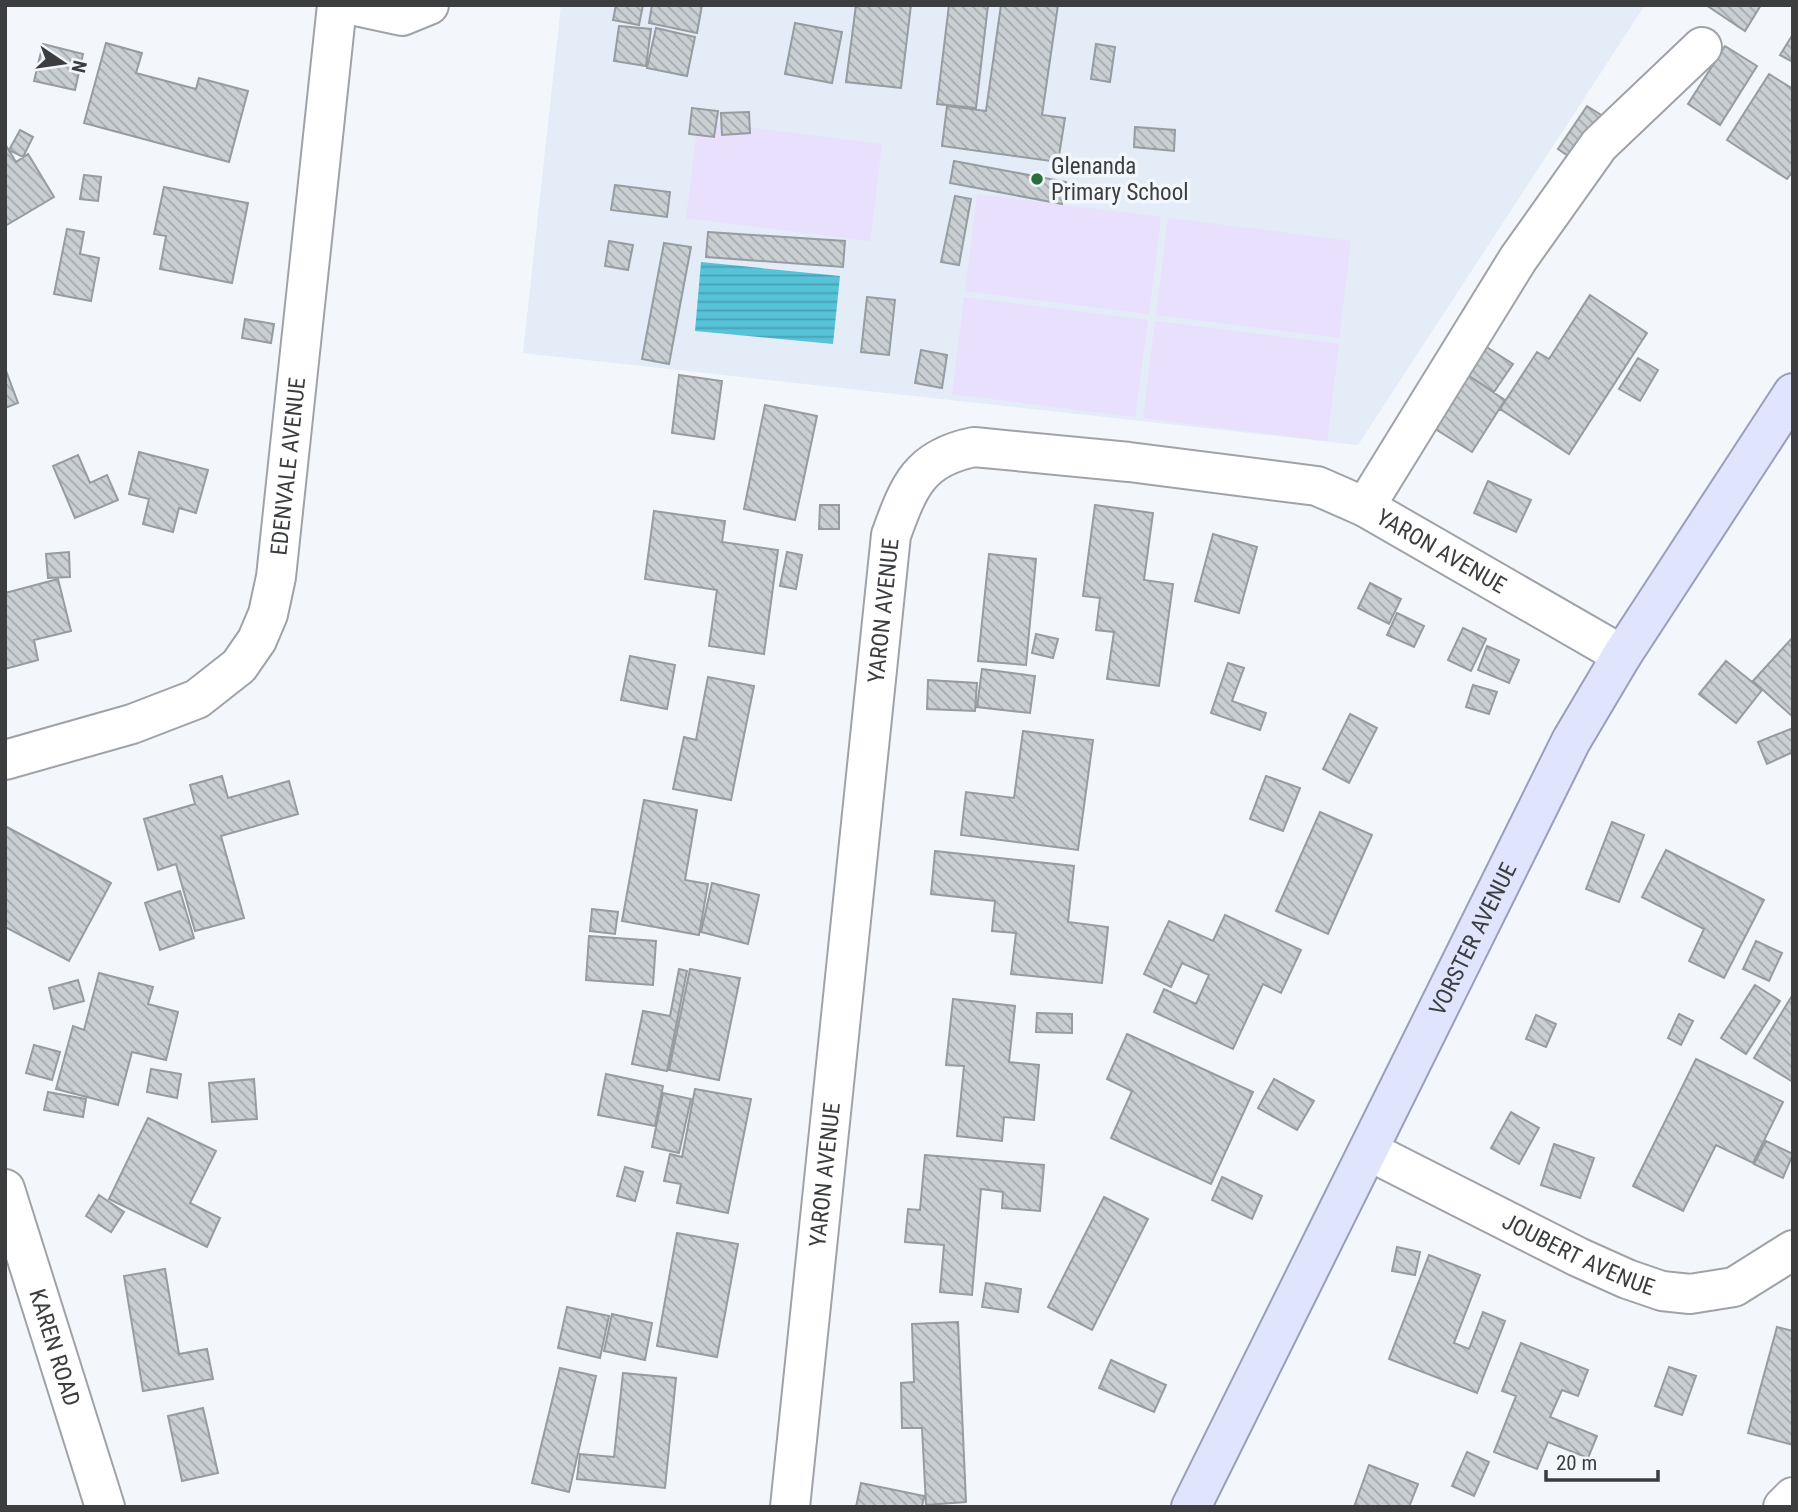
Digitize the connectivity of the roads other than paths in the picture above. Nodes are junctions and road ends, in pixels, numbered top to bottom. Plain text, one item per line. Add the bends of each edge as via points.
1 (337, 5) edge
2 (351, 5) edge
3 (412, 9) edge
4 (1702, 47) dead end
5 (1793, 393) edge
6 (1365, 507) junction
7 (1622, 654) junction
8 (5, 760) edge
9 (1369, 1151) junction
10 (5, 1189) edge
11 (1793, 1250) edge
12 (1793, 1497) edge
13 (105, 1507) edge
14 (790, 1507) edge
15 (1191, 1507) edge
16 (1783, 1507) edge

1 - 8 street, EDENVALE AVENUE via 276,577 257,640 239,666 197,699 132,724
2 - 3 street
4 - 6 street via 1600,145 1518,258
5 - 7 main road, VORSTER AVENUE
6 - 7 street, YARON AVENUE
6 - 14 street, YARON AVENUE via 1317,486 984,447 949,452 915,481 891,535
7 - 9 main road, VORSTER AVENUE via 1572,741
9 - 11 street, JOUBERT AVENUE via 1578,1257 1662,1292 1690,1294 1734,1287
9 - 15 main road, VORSTER AVENUE
10 - 13 street, KAREN ROAD
12 - 16 street

